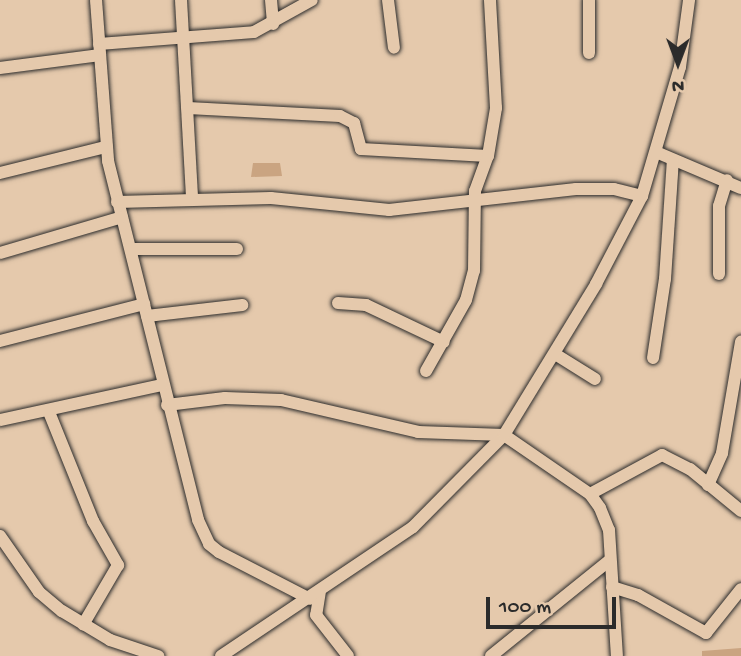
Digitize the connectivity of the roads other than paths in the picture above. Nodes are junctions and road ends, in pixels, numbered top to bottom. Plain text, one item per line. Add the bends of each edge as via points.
1 (96, 0) edge
2 (181, 0) edge
3 (271, 0) edge
4 (312, 0) edge
5 (388, 0) edge
6 (490, 0) edge
7 (589, 0) edge
8 (689, 0) edge
9 (273, 24) junction
10 (184, 39) junction
11 (394, 48) dead end
12 (99, 49) junction
13 (589, 53) dead end
14 (0, 68) edge
15 (188, 108) junction
16 (105, 147) junction
17 (656, 152) junction
18 (488, 156) junction
19 (673, 160) junction
20 (0, 173) edge
21 (727, 180) junction
22 (741, 188) edge
23 (642, 196) junction
24 (192, 199) junction
25 (117, 202) junction
26 (477, 203) junction
27 (122, 217) junction
28 (131, 249) junction
29 (237, 249) dead end
30 (0, 253) edge
31 (719, 274) dead end
32 (338, 303) dead end
33 (242, 305) dead end
34 (145, 310) junction
35 (0, 341) edge
36 (444, 342) junction
37 (741, 342) edge
38 (555, 354) junction
39 (653, 358) dead end
40 (426, 371) dead end
41 (595, 379) dead end
42 (738, 379) edge
43 (162, 385) junction
44 (167, 405) junction
45 (48, 412) junction
46 (0, 420) edge
47 (504, 435) junction
48 (708, 485) junction
49 (590, 494) junction
50 (741, 511) edge
51 (0, 536) edge
52 (610, 560) junction
53 (612, 587) junction
54 (741, 589) edge
55 (315, 595) junction
56 (83, 625) junction
57 (132, 652) edge
58 (615, 655) edge
59 (159, 656) edge
60 (221, 656) edge
61 (348, 656) edge
62 (491, 656) edge

1 - 12 street
2 - 10 street
3 - 9 street
4 - 9 street
5 - 11 street
6 - 18 street via 497,79
7 - 13 street
8 - 17 street via 680,66
9 - 10 street via 254,32
10 - 12 street
10 - 15 street
12 - 14 street
12 - 16 street
15 - 18 street via 351,118 360,149
15 - 24 street
16 - 20 street
16 - 25 street
17 - 19 street
17 - 23 street
18 - 26 street via 476,186
19 - 21 street
19 - 39 street via 665,279
21 - 22 street
21 - 31 street via 719,206
23 - 26 street via 597,188
23 - 38 street
24 - 25 street
24 - 26 street via 271,198 389,210
25 - 27 street
26 - 36 street via 474,271 467,300
27 - 28 street
27 - 30 street
28 - 29 street
28 - 34 street
32 - 36 street via 366,305
33 - 34 street
34 - 35 street
34 - 43 street
36 - 40 street
37 - 42 street
38 - 41 street
38 - 47 street
42 - 48 street via 722,453
43 - 44 street
43 - 45 street
44 - 47 street via 225,398 281,400 418,432
44 - 55 street via 198,520 209,544
45 - 46 street
45 - 56 street via 93,521 118,565
47 - 49 street
47 - 55 street via 413,527
48 - 49 street via 662,455
48 - 50 street
49 - 52 street via 605,519
51 - 56 street via 39,592
52 - 53 street
52 - 62 street
53 - 54 street via 638,595 706,633
53 - 58 street
55 - 60 street
55 - 61 street via 316,615
56 - 57 street
57 - 59 street

